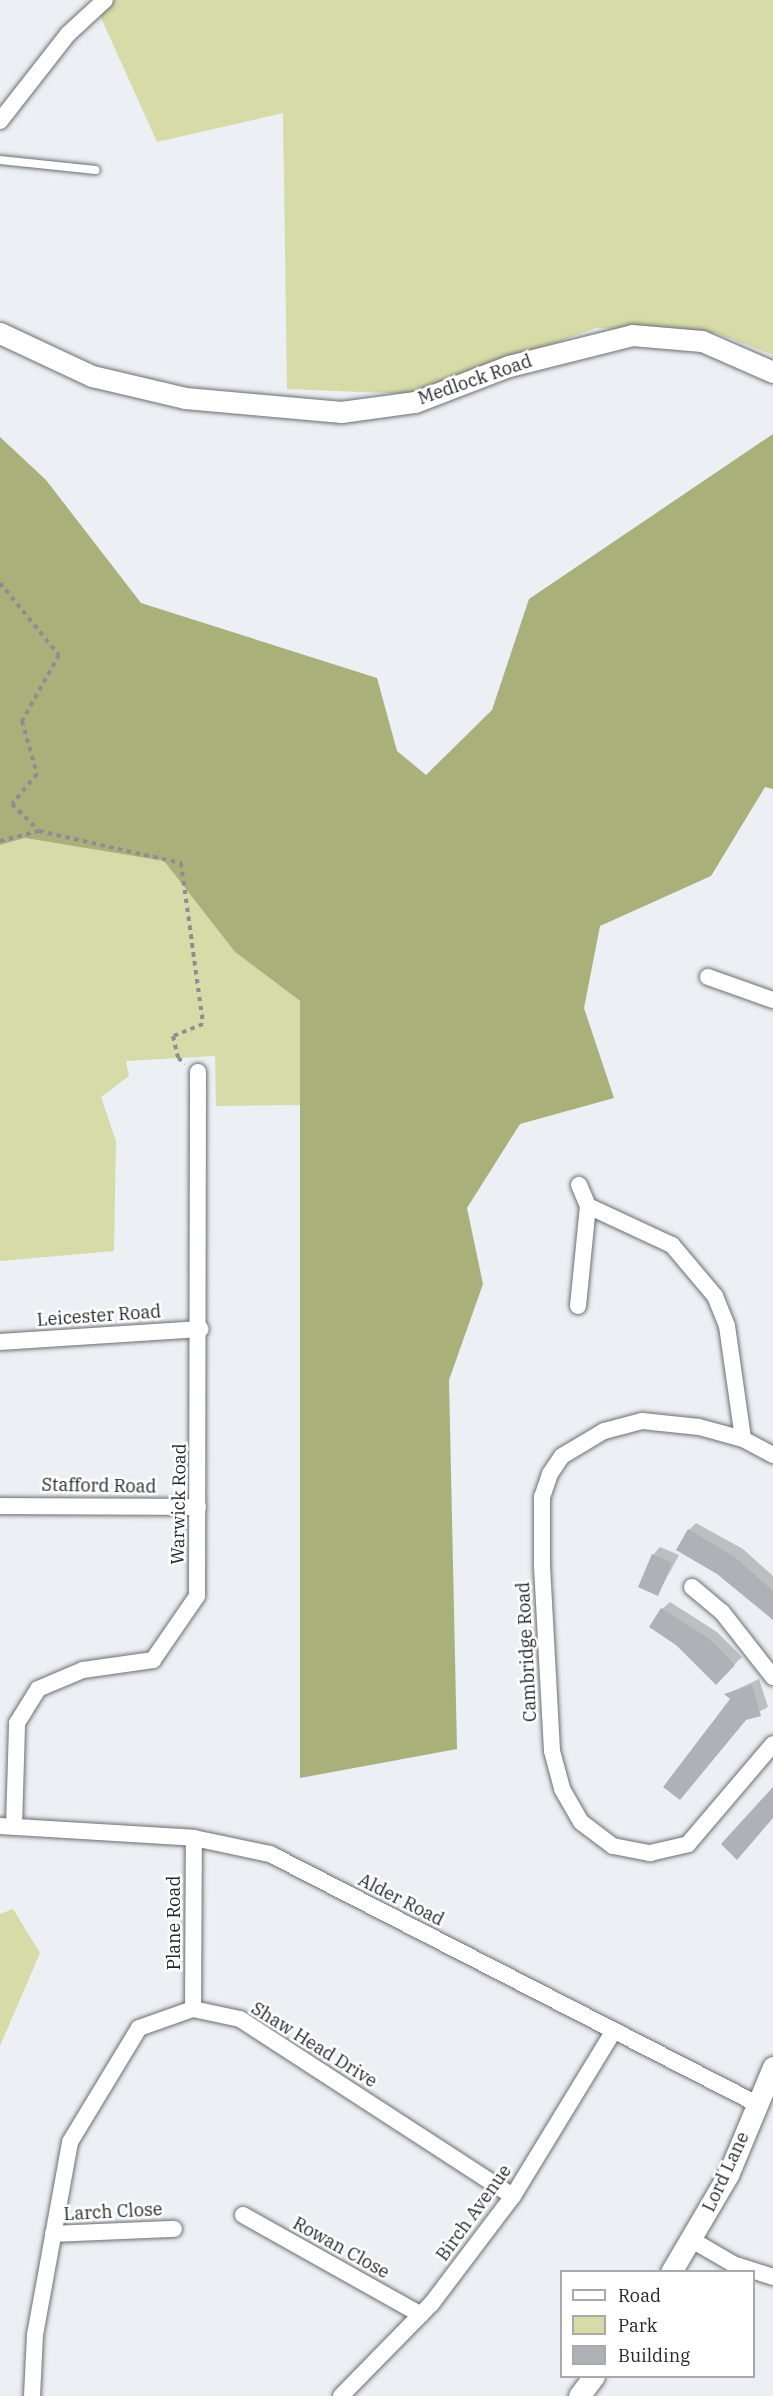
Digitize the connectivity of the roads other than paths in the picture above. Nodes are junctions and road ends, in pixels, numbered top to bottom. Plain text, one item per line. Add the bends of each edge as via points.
1 (105, 0) edge
2 (0, 121) edge
3 (0, 160) edge
4 (95, 170) dead end
5 (0, 333) edge
6 (773, 372) edge
7 (708, 977) dead end
8 (773, 1000) edge
9 (198, 1072) road end
10 (579, 1185) dead end
11 (588, 1206) junction
12 (578, 1306) dead end
13 (201, 1329) junction
14 (0, 1342) edge
15 (743, 1439) junction
16 (773, 1455) edge
17 (0, 1506) edge
18 (198, 1507) junction
19 (692, 1587) dead end
20 (773, 1677) edge
21 (773, 1744) edge
22 (7, 1826) edge
23 (194, 1838) junction
24 (193, 2009) junction
25 (613, 2032) junction
26 (773, 2067) edge
27 (757, 2104) junction
28 (513, 2196) junction
29 (243, 2215) dead end
30 (174, 2229) dead end
31 (53, 2234) junction
32 (692, 2240) junction
33 (672, 2270) edge
34 (751, 2270) edge
35 (755, 2271) edge
36 (773, 2277) edge
37 (421, 2314) junction
38 (592, 2378) edge
39 (32, 2396) edge
40 (340, 2396) edge
41 (579, 2396) edge

1 - 2 street via 68,34
3 - 4 lane
5 - 6 street, Medlock Road via 92,376 185,398 341,412 415,402 509,366 632,335 702,341
7 - 8 street
9 - 13 street, Warwick Road
10 - 11 street
11 - 12 street
11 - 15 street via 672,1245 716,1296 727,1326
13 - 14 street, Leicester Road
13 - 18 street, Warwick Road
15 - 16 street, Cambridge Road
15 - 21 street, Cambridge Road via 642,1421 604,1431 562,1456 550,1474 542,1497 542,1566 552,1751 562,1789 580,1822 613,1846 650,1853 688,1844
17 - 18 street, Stafford Road
18 - 22 street, Warwick Road via 197,1596 153,1660 83,1670 38,1689 16,1723
19 - 20 street via 722,1612
22 - 23 street, Alder Road
23 - 24 street, Plane Road
23 - 25 street, Alder Road via 270,1854
24 - 28 street, Shaw Head Drive via 240,2019
24 - 31 street via 139,2028 70,2142
25 - 27 street, Alder Road
25 - 28 street, Birch Avenue
26 - 27 street, Lord Lane
27 - 32 street, Lord Lane
28 - 37 street, Birch Avenue
29 - 37 street, Rowan Close
30 - 31 street, Larch Close
31 - 39 street via 35,2335
32 - 33 street, Lord Lane
32 - 34 street
35 - 36 street
37 - 40 street, Birch Avenue
38 - 41 street

